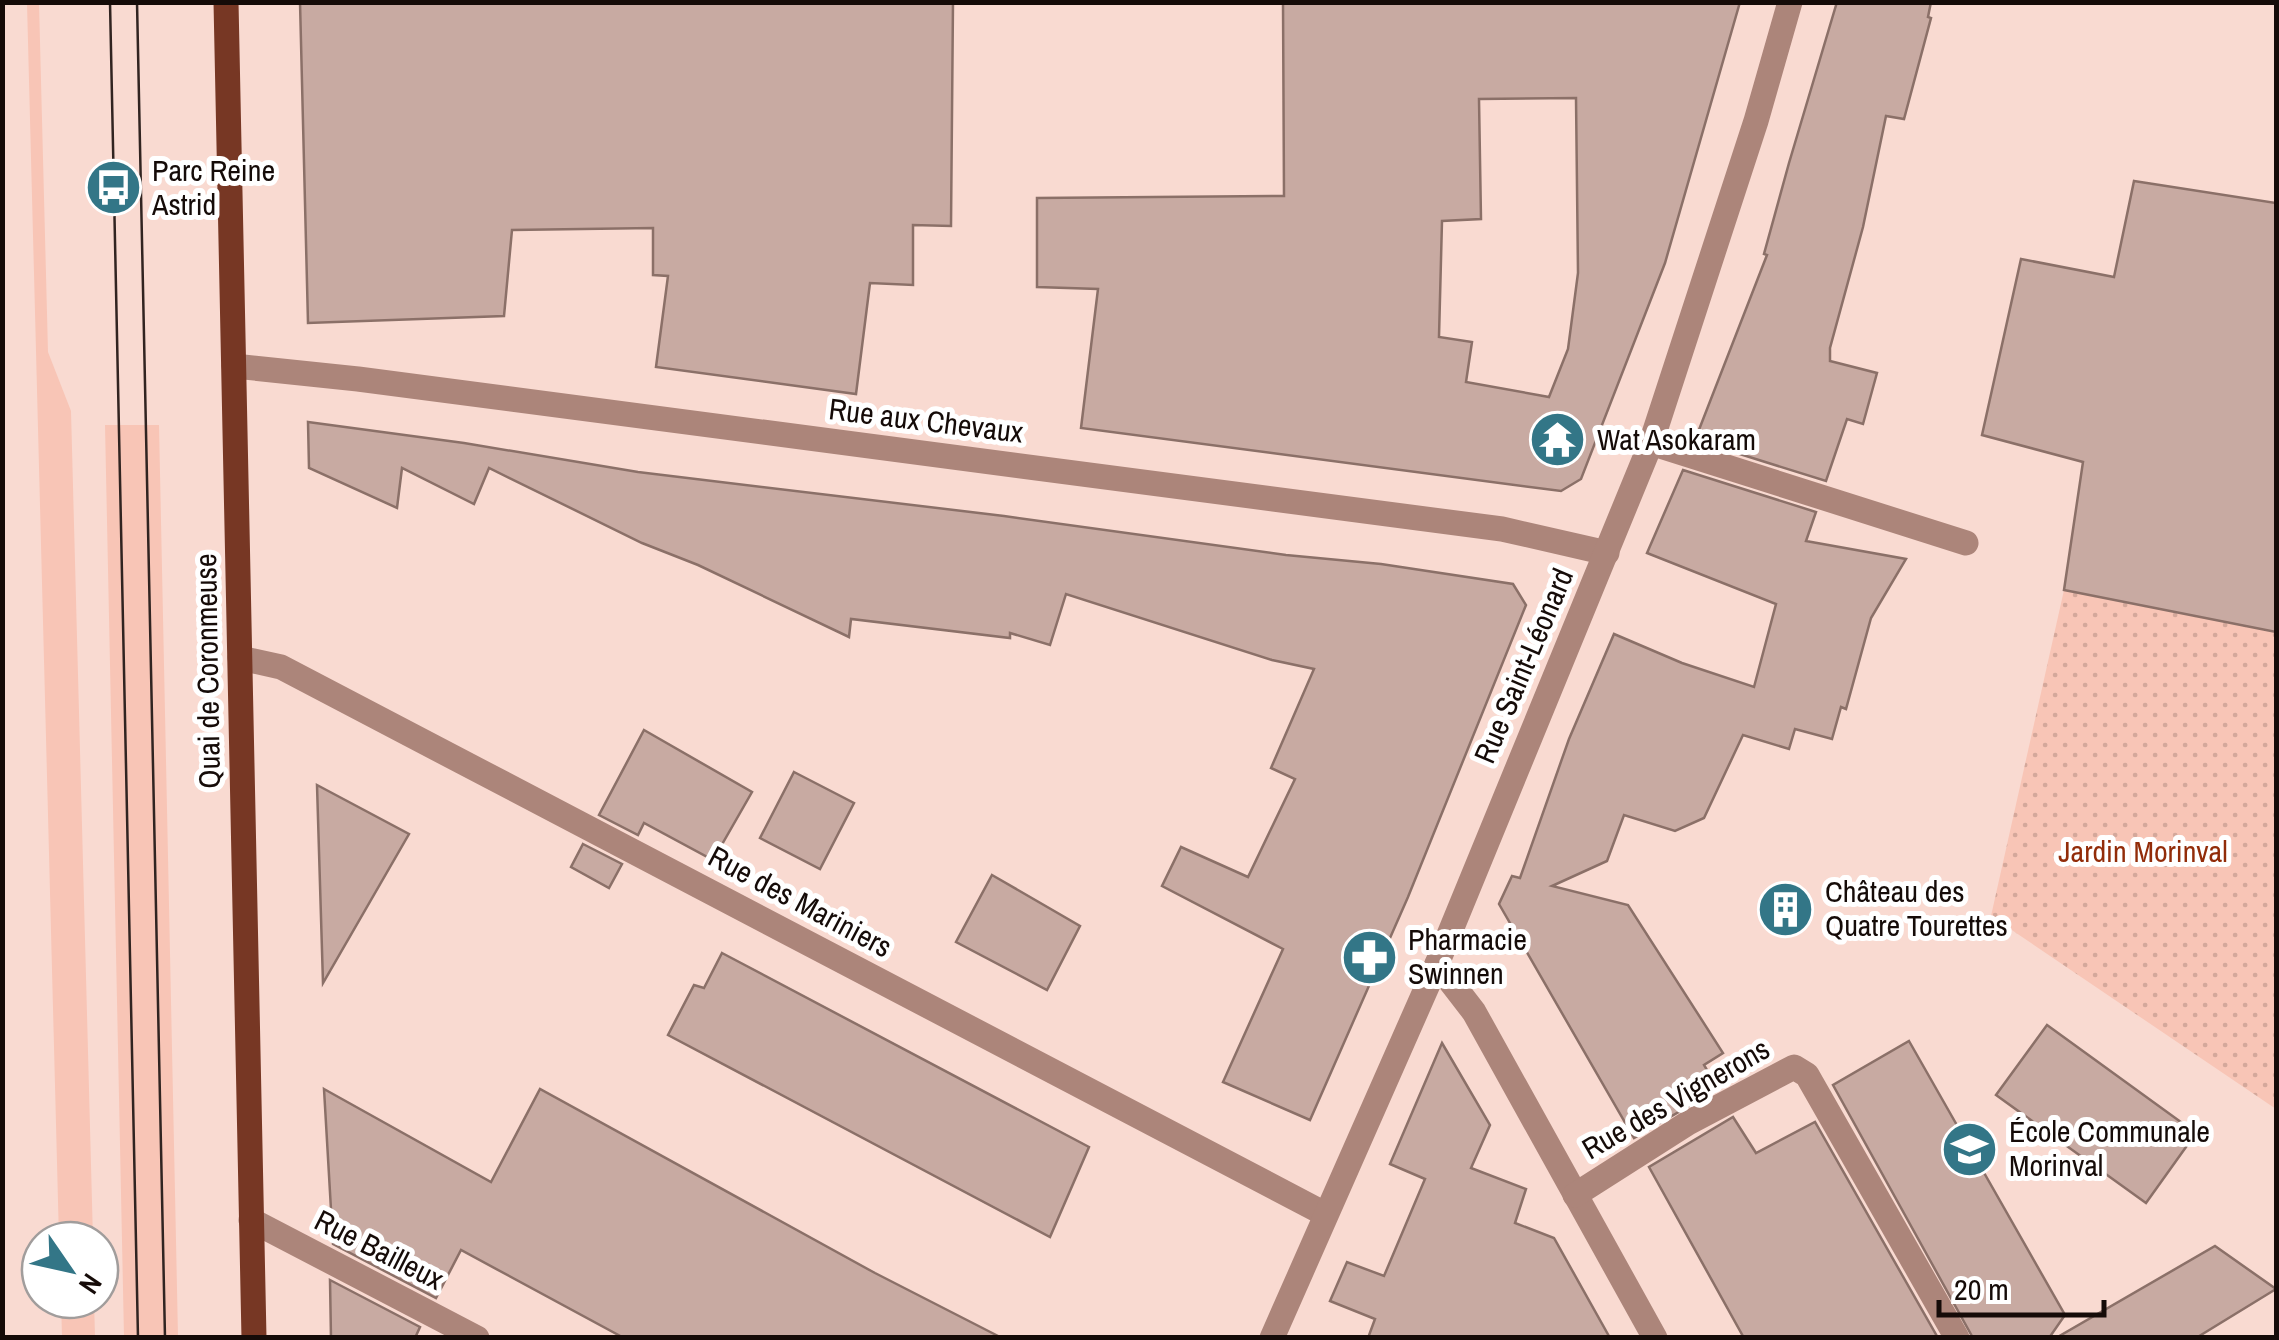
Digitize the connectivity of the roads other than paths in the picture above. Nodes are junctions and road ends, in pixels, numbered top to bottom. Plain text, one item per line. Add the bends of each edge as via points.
1 (226, 2) edge
2 (1790, 2) edge
3 (234, 366) junction
4 (1652, 442) junction
5 (1966, 543) dead end
6 (1607, 553) junction
7 (240, 658) junction
8 (1437, 964) junction
9 (1574, 1194) junction
10 (1326, 1214) junction
11 (251, 1220) junction
12 (254, 1338) edge
13 (477, 1338) edge
14 (1272, 1338) edge
15 (1655, 1338) edge
16 (1956, 1338) edge

1 - 3 main road, Quai de Coronmeuse
2 - 4 street, Rue Saint-Léonard
3 - 6 street, Rue aux Chevaux via 1502,529
3 - 7 main road, Quai de Coronmeuse
4 - 5 street
4 - 6 street, Rue Saint-Léonard
6 - 8 street, Rue Saint-Léonard
7 - 10 street, Rue des Mariniers via 281,667
7 - 11 main road, Quai de Coronmeuse
8 - 9 street via 1474,1012
8 - 10 street, Rue Saint-Léonard
9 - 15 street
9 - 16 street, Rue des Vignerons via 1794,1067 1808,1075
10 - 14 street, Rue Saint-Léonard
11 - 12 main road, Quai de Coronmeuse
11 - 13 street, Rue Bailleux

